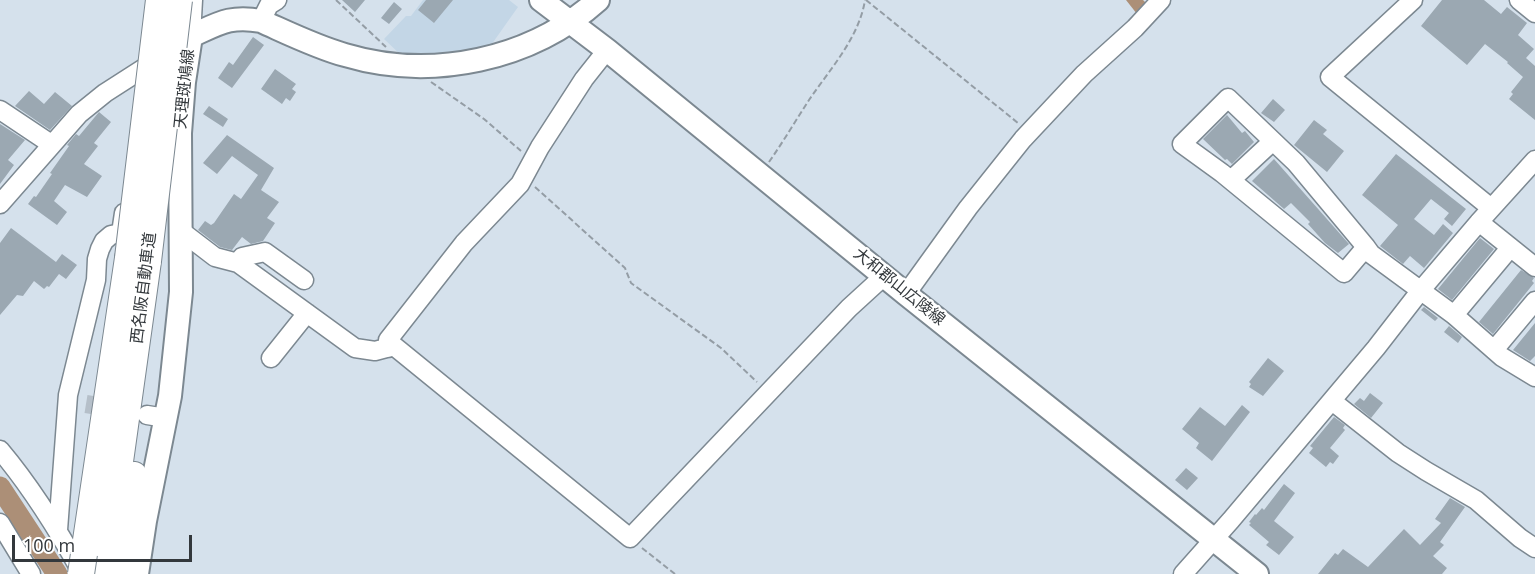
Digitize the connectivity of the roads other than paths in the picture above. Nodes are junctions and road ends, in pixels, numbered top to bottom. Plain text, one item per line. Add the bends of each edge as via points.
1 (159, 0) edge
2 (179, 0) edge
3 (193, 0) edge
4 (277, 0) edge
5 (542, 0) edge
6 (598, 0) edge
7 (1161, 0) edge
8 (1413, 0) edge
9 (1519, 0) edge
10 (1535, 13) edge
11 (261, 21) junction
12 (572, 22) junction
13 (191, 36) junction
14 (607, 50) junction
15 (140, 72) junction
16 (0, 110) edge
17 (1273, 141) junction
18 (51, 144) junction
19 (1535, 160) edge
20 (1231, 180) junction
21 (126, 192) junction
22 (0, 204) edge
23 (1485, 215) junction
24 (121, 233) junction
25 (181, 234) junction
26 (1366, 247) junction
27 (1510, 248) junction
28 (138, 260) junction
29 (238, 263) junction
30 (1535, 267) edge
31 (884, 276) junction
32 (304, 280) dead end
33 (1421, 290) junction
34 (906, 294) junction
35 (1535, 301) edge
36 (307, 313) junction
37 (1454, 315) junction
38 (388, 348) junction
39 (1494, 350) junction
40 (271, 358) dead end
41 (1534, 374) edge
42 (68, 399) junction
43 (1332, 401) junction
44 (86, 404) tunnel mouth
45 (0, 450) edge
46 (0, 523) edge
47 (58, 530) junction
48 (1214, 540) junction
49 (1535, 548) edge
50 (96, 569) edge
51 (30, 572) edge
52 (137, 574) edge
53 (1183, 574) edge
54 (1257, 574) edge

1 - 28 highway, 西名阪自動車道, bridge
2 - 28 highway, 西名阪自動車道, bridge
3 - 13 street
4 - 11 street via 269,5
5 - 12 main road, 大和郡山広陵線
6 - 12 main road, 天理斑鳩線
7 - 34 street via 1029,133
8 - 23 street via 1330,77
9 - 10 street
11 - 12 main road, 天理斑鳩線 via 345,55 374,62 428,66 503,54
11 - 13 main road, 天理斑鳩線 via 236,18
12 - 14 main road, 大和郡山広陵線
13 - 15 street
13 - 25 main road, 天理斑鳩線 via 180,134
14 - 31 main road, 大和郡山広陵線
14 - 38 street via 584,79 523,178 458,250 388,340
15 - 18 street via 79,114
15 - 21 street
16 - 18 street
17 - 20 street
17 - 20 street via 1228,98 1182,144
17 - 26 street
18 - 22 street
19 - 23 street
20 - 26 street via 1344,273
21 - 24 street
21 - 25 street
23 - 27 street
23 - 33 street
24 - 25 street
24 - 42 street via 104,241 100,249
25 - 29 street via 215,257
25 - 52 main road, 天理斑鳩線 via 170,396 157,417
26 - 33 street
27 - 30 street
27 - 37 street
28 - 50 highway, 西名阪自動車道
28 - 50 highway, 西名阪自動車道 via 143,301
29 - 32 street via 242,257 265,252
29 - 36 street
31 - 34 main road, 大和郡山広陵線
31 - 38 street via 630,538 394,346
33 - 37 street
33 - 43 street
34 - 48 main road, 大和郡山広陵線
35 - 39 street
36 - 38 street via 355,348
36 - 40 street
37 - 39 street
39 - 41 street
42 - 44 street
42 - 47 street
43 - 48 street
43 - 49 street via 1407,459 1476,500
45 - 47 street
46 - 51 street
47 - 50 street
48 - 53 street
48 - 54 main road, 大和郡山広陵線

